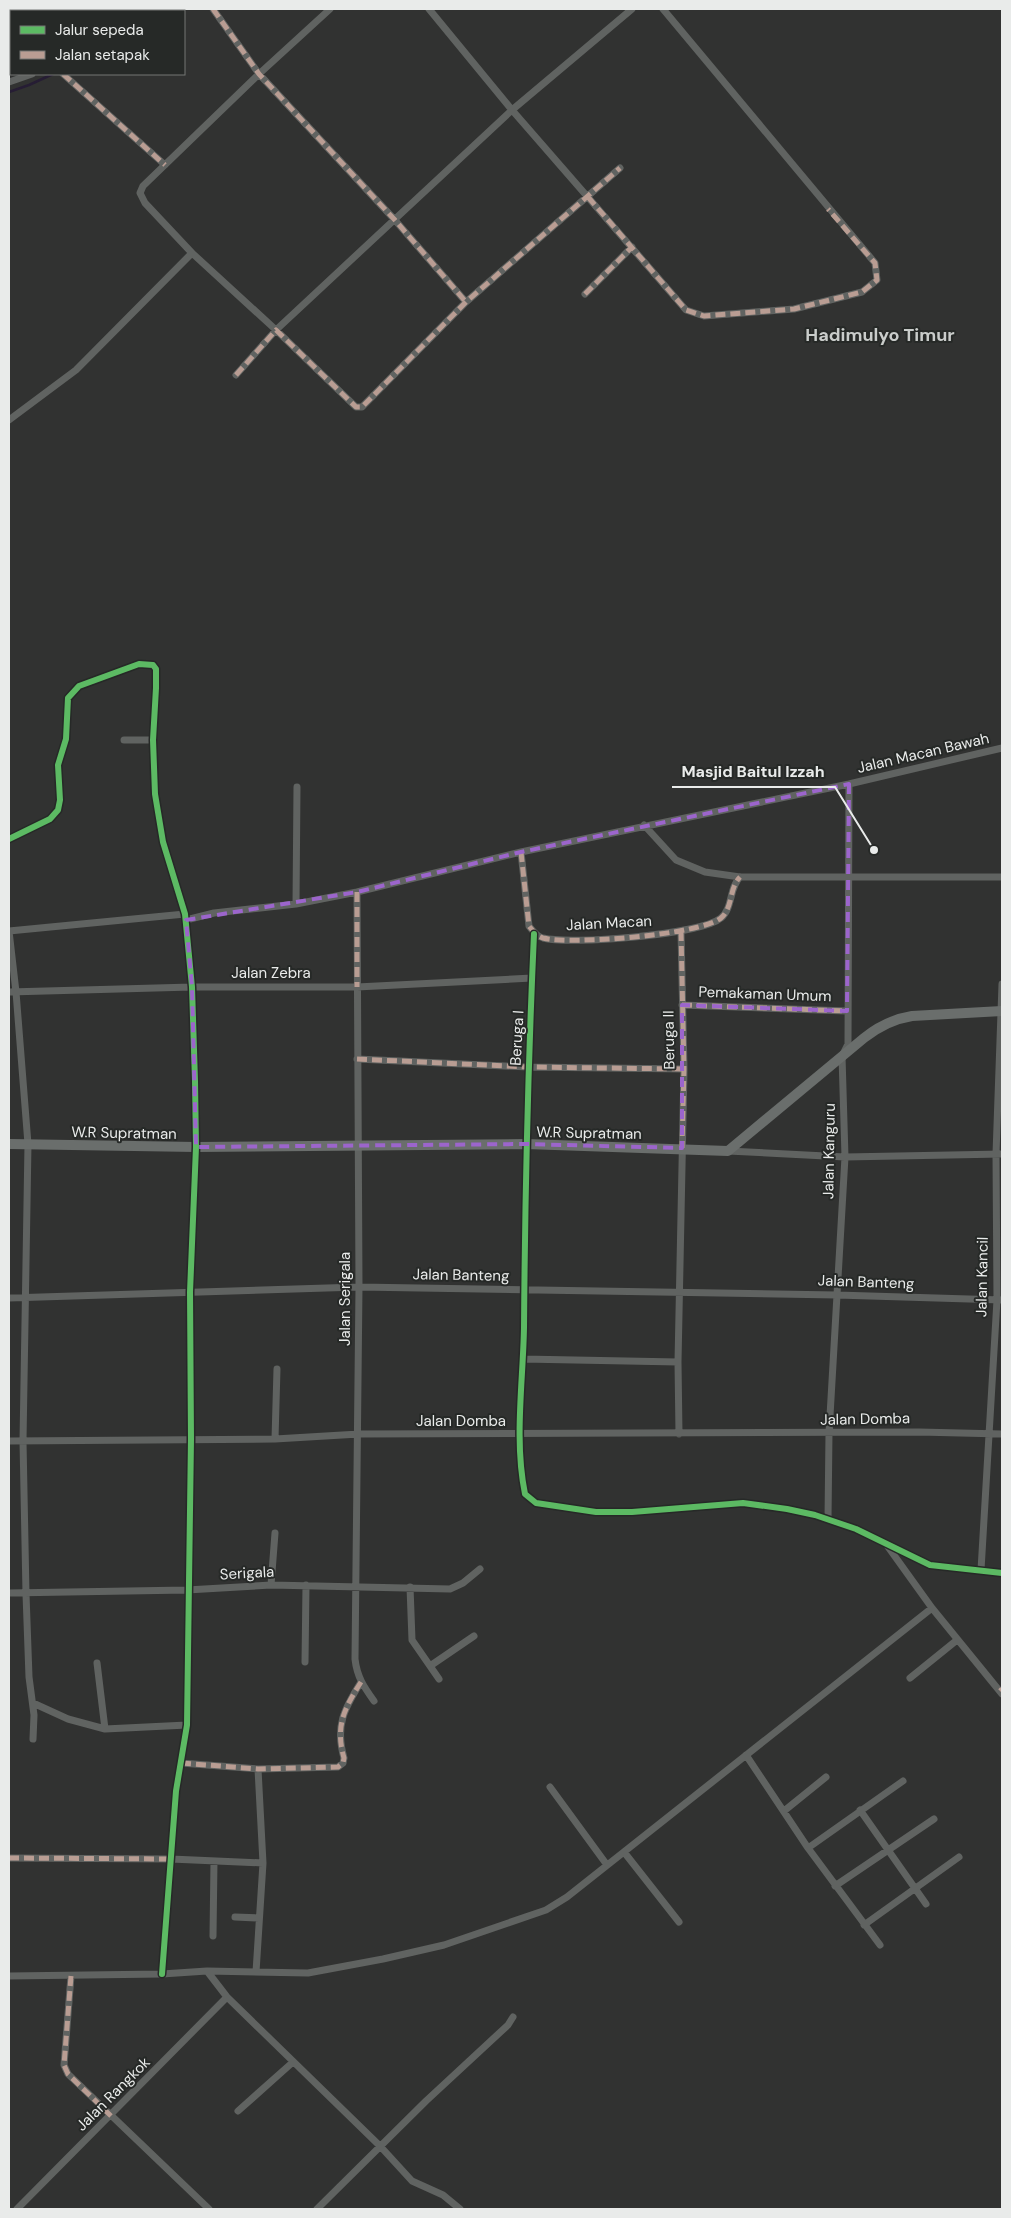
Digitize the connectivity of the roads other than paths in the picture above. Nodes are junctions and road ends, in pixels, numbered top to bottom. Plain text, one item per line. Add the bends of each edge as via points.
1 (213, 9) edge
2 (330, 9) edge
3 (429, 9) edge
4 (632, 9) edge
5 (663, 9) edge
6 (259, 74) junction
7 (29, 75) edge
8 (64, 75) edge
9 (9, 82) edge
10 (512, 110) junction
11 (165, 165) junction
12 (620, 168) dead end
13 (588, 197) junction
14 (394, 219) junction
15 (632, 247) junction
16 (192, 253) junction
17 (585, 294) dead end
18 (466, 302) junction
19 (276, 330) junction
20 (236, 375) dead end
21 (9, 420) edge
22 (124, 740) dead end
23 (154, 740) junction
24 (1002, 748) edge
25 (848, 784) junction
26 (297, 787) dead end
27 (644, 825) junction
28 (9, 839) edge
29 (521, 852) junction
30 (740, 877) junction
31 (848, 877) junction
32 (1002, 877) edge
33 (357, 892) junction
34 (296, 904) junction
35 (186, 917) junction
36 (9, 931) edge
37 (681, 931) junction
38 (534, 934) junction
39 (532, 978) junction
40 (1002, 984) edge
41 (192, 987) junction
42 (357, 987) junction
43 (12, 992) edge
44 (682, 1005) junction
45 (847, 1011) junction
46 (1001, 1011) edge
47 (842, 1056) junction
48 (357, 1058) junction
49 (528, 1067) junction
50 (684, 1070) junction
51 (9, 1144) edge
52 (28, 1144) junction
53 (526, 1144) junction
54 (359, 1146) junction
55 (196, 1147) junction
56 (682, 1148) junction
57 (728, 1150) junction
58 (999, 1154) edge
59 (845, 1157) junction
60 (359, 1287) junction
61 (524, 1290) junction
62 (190, 1292) junction
63 (679, 1292) junction
64 (837, 1294) junction
65 (9, 1298) edge
66 (25, 1298) junction
67 (1000, 1300) edge
68 (524, 1358) junction
69 (678, 1362) junction
70 (277, 1369) dead end
71 (829, 1433) junction
72 (989, 1433) junction
73 (359, 1434) junction
74 (679, 1434) junction
75 (1002, 1434) edge
76 (520, 1435) junction
77 (190, 1439) junction
78 (275, 1439) junction
79 (9, 1441) edge
80 (22, 1441) junction
81 (828, 1519) junction
82 (276, 1533) dead end
83 (885, 1542) junction
84 (480, 1569) dead end
85 (981, 1570) junction
86 (1002, 1573) edge
87 (271, 1584) junction
88 (306, 1585) junction
89 (355, 1586) junction
90 (410, 1587) junction
91 (188, 1590) junction
92 (9, 1593) edge
93 (26, 1594) junction
94 (932, 1608) junction
95 (474, 1636) dead end
96 (957, 1640) junction
97 (305, 1662) dead end
98 (97, 1664) dead end
99 (430, 1666) junction
100 (910, 1678) dead end
101 (439, 1679) dead end
102 (361, 1682) junction
103 (1001, 1691) edge
104 (374, 1701) dead end
105 (33, 1703) junction
106 (187, 1725) junction
107 (105, 1729) junction
108 (33, 1739) dead end
109 (746, 1755) junction
110 (181, 1763) junction
111 (258, 1768) junction
112 (826, 1777) dead end
113 (903, 1780) dead end
114 (550, 1787) dead end
115 (860, 1810) junction
116 (784, 1811) junction
117 (934, 1819) dead end
118 (808, 1848) junction
119 (887, 1849) junction
120 (624, 1852) junction
121 (959, 1856) dead end
122 (9, 1858) edge
123 (171, 1859) junction
124 (214, 1861) junction
125 (263, 1863) junction
126 (607, 1865) junction
127 (835, 1886) junction
128 (916, 1888) junction
129 (926, 1904) dead end
130 (235, 1917) dead end
131 (259, 1918) junction
132 (679, 1922) dead end
133 (864, 1925) junction
134 (213, 1936) dead end
135 (880, 1945) dead end
136 (207, 1971) junction
137 (256, 1972) junction
138 (162, 1974) junction
139 (9, 1976) edge
140 (71, 1976) junction
141 (227, 1997) junction
142 (513, 2017) dead end
143 (293, 2062) junction
144 (238, 2112) dead end
145 (111, 2116) junction
146 (380, 2146) junction
147 (17, 2209) edge
148 (209, 2209) edge
149 (317, 2209) edge
150 (460, 2209) edge

1 - 6 street
2 - 6 street
3 - 10 street
4 - 10 street
5 - 15 street via 875,263 877,280 862,292 794,309 704,316 686,310
6 - 11 street
6 - 14 street
7 - 9 street
8 - 11 street
10 - 13 street
10 - 14 street
11 - 16 street via 143,186 141,197
12 - 13 street
13 - 15 street
13 - 18 street
14 - 18 street
14 - 19 street
15 - 17 street
16 - 19 street
16 - 21 street via 76,370
18 - 19 street via 362,407 356,407
19 - 20 street
22 - 23 street
23 - 28 street via 156,670 153,665 139,664 79,686 68,698 66,739 58,765 58,810 50,819
23 - 35 street via 157,818
24 - 25 street, Jalan Macan Bawah
25 - 27 street, Jalan Macan Bawah
25 - 31 street, Jalan Kanguru
26 - 34 street
27 - 29 street, Jalan Macan Bawah
27 - 30 street via 676,860 705,872
29 - 33 street, Jalan Macan Bawah
29 - 38 street via 530,926
30 - 31 street
30 - 37 street, Jalan Macan via 734,883 727,910 721,918
31 - 32 street
31 - 45 street, Jalan Kanguru
33 - 34 street, Jalan Macan Bawah
33 - 42 street, Jalan Serigala
34 - 35 street, Jalan Macan Bawah
35 - 36 street, Jalan Macan Bawah
35 - 41 street
36 - 43 street
37 - 38 street, Jalan Macan via 638,938 561,940
37 - 44 street, Beruga II
38 - 39 street, Beruga I
39 - 42 street, Jalan Zebra
39 - 49 street, Beruga I
40 - 46 street, Jalan Kancil
41 - 42 street, Jalan Zebra
41 - 43 street, Jalan Zebra
41 - 55 street
42 - 48 street, Jalan Serigala
43 - 52 street
44 - 45 street, Pemakaman Umum
44 - 50 street, Beruga II
45 - 47 street, Jalan Kanguru via 848,1044
46 - 47 street via 898,1018 875,1030
46 - 58 street, Jalan Kancil
47 - 57 street
47 - 59 street, Jalan Kanguru
48 - 49 street
48 - 54 street, Jalan Serigala
49 - 50 street
49 - 53 street, Beruga I
50 - 56 street, Beruga II
51 - 52 street, W.R Supratman
52 - 55 street, W.R Supratman
52 - 66 street
53 - 54 street, W.R Supratman
53 - 56 street, W.R Supratman
53 - 61 street, Beruga I
54 - 55 street, W.R Supratman
54 - 60 street, Jalan Serigala
55 - 62 street
56 - 57 street, W.R Supratman
56 - 63 street, Beruga II
57 - 59 street
58 - 59 street
58 - 67 street, Jalan Kancil
59 - 64 street, Jalan Kanguru
60 - 61 street, Jalan Banteng
60 - 62 street, Jalan Banteng
60 - 73 street, Jalan Serigala
61 - 63 street, Jalan Banteng
61 - 68 street, Beruga I
62 - 66 street, Jalan Banteng
62 - 77 street
63 - 64 street, Jalan Banteng
63 - 69 street, Beruga II
64 - 67 street, Jalan Banteng
64 - 71 street, Jalan Kanguru
65 - 66 street, Jalan Banteng
66 - 80 street
67 - 72 street, Jalan Kancil
68 - 69 street
68 - 76 street, Beruga I
69 - 74 street, Beruga II
70 - 78 street
71 - 72 street, Jalan Domba
71 - 74 street, Jalan Domba
71 - 81 street, Jalan Kanguru
72 - 75 street, Jalan Domba
72 - 85 street, Jalan Kancil
73 - 76 street, Jalan Domba
73 - 78 street, Jalan Domba
73 - 89 street, Jalan Serigala
74 - 76 street, Jalan Domba
76 - 81 street, Beruga I via 525,1494 536,1503 616,1512 743,1504 787,1508
77 - 78 street, Jalan Domba
77 - 80 street, Jalan Domba
77 - 91 street
79 - 80 street, Jalan Domba
80 - 93 street
81 - 83 street, Beruga I
82 - 87 street
83 - 85 street, Beruga I via 930,1565
83 - 94 street
84 - 90 street, Serigala via 450,1589
85 - 86 street, Beruga I
87 - 88 street, Serigala
87 - 91 street, Serigala
88 - 89 street, Serigala
88 - 97 street
89 - 90 street, Serigala
89 - 102 street, Jalan Serigala via 355,1660
90 - 99 street via 412,1640
91 - 93 street, Serigala
91 - 106 street
92 - 93 street, Serigala
93 - 105 street
94 - 96 street
94 - 109 street
95 - 99 street
96 - 100 street
96 - 103 street
98 - 107 street
99 - 101 street
102 - 104 street, Jalan Serigala
102 - 111 street via 340,1724 343,1763 338,1767
105 - 107 street via 68,1719
105 - 108 street
106 - 107 street
106 - 110 street
109 - 116 street
109 - 120 street
110 - 111 street
110 - 123 street
111 - 125 street
112 - 116 street
113 - 115 street
114 - 126 street
115 - 118 street
115 - 119 street
116 - 118 street
117 - 119 street
118 - 127 street
119 - 127 street
119 - 128 street
120 - 126 street
120 - 132 street
121 - 128 street
122 - 123 street
123 - 124 street
123 - 138 street
124 - 125 street
124 - 134 street
125 - 131 street
126 - 137 street via 546,1910 444,1945 324,1970
127 - 133 street
128 - 129 street
128 - 133 street
130 - 131 street
131 - 137 street
133 - 135 street
136 - 137 street
136 - 138 street
136 - 141 street
138 - 140 street
139 - 140 street
140 - 145 street via 64,2065 68,2074
141 - 143 street
141 - 145 street, Jalan Rangkok
142 - 146 street
143 - 144 street
143 - 146 street
145 - 147 street, Jalan Rangkok
145 - 148 street
146 - 149 street
146 - 150 street via 412,2181 443,2195

